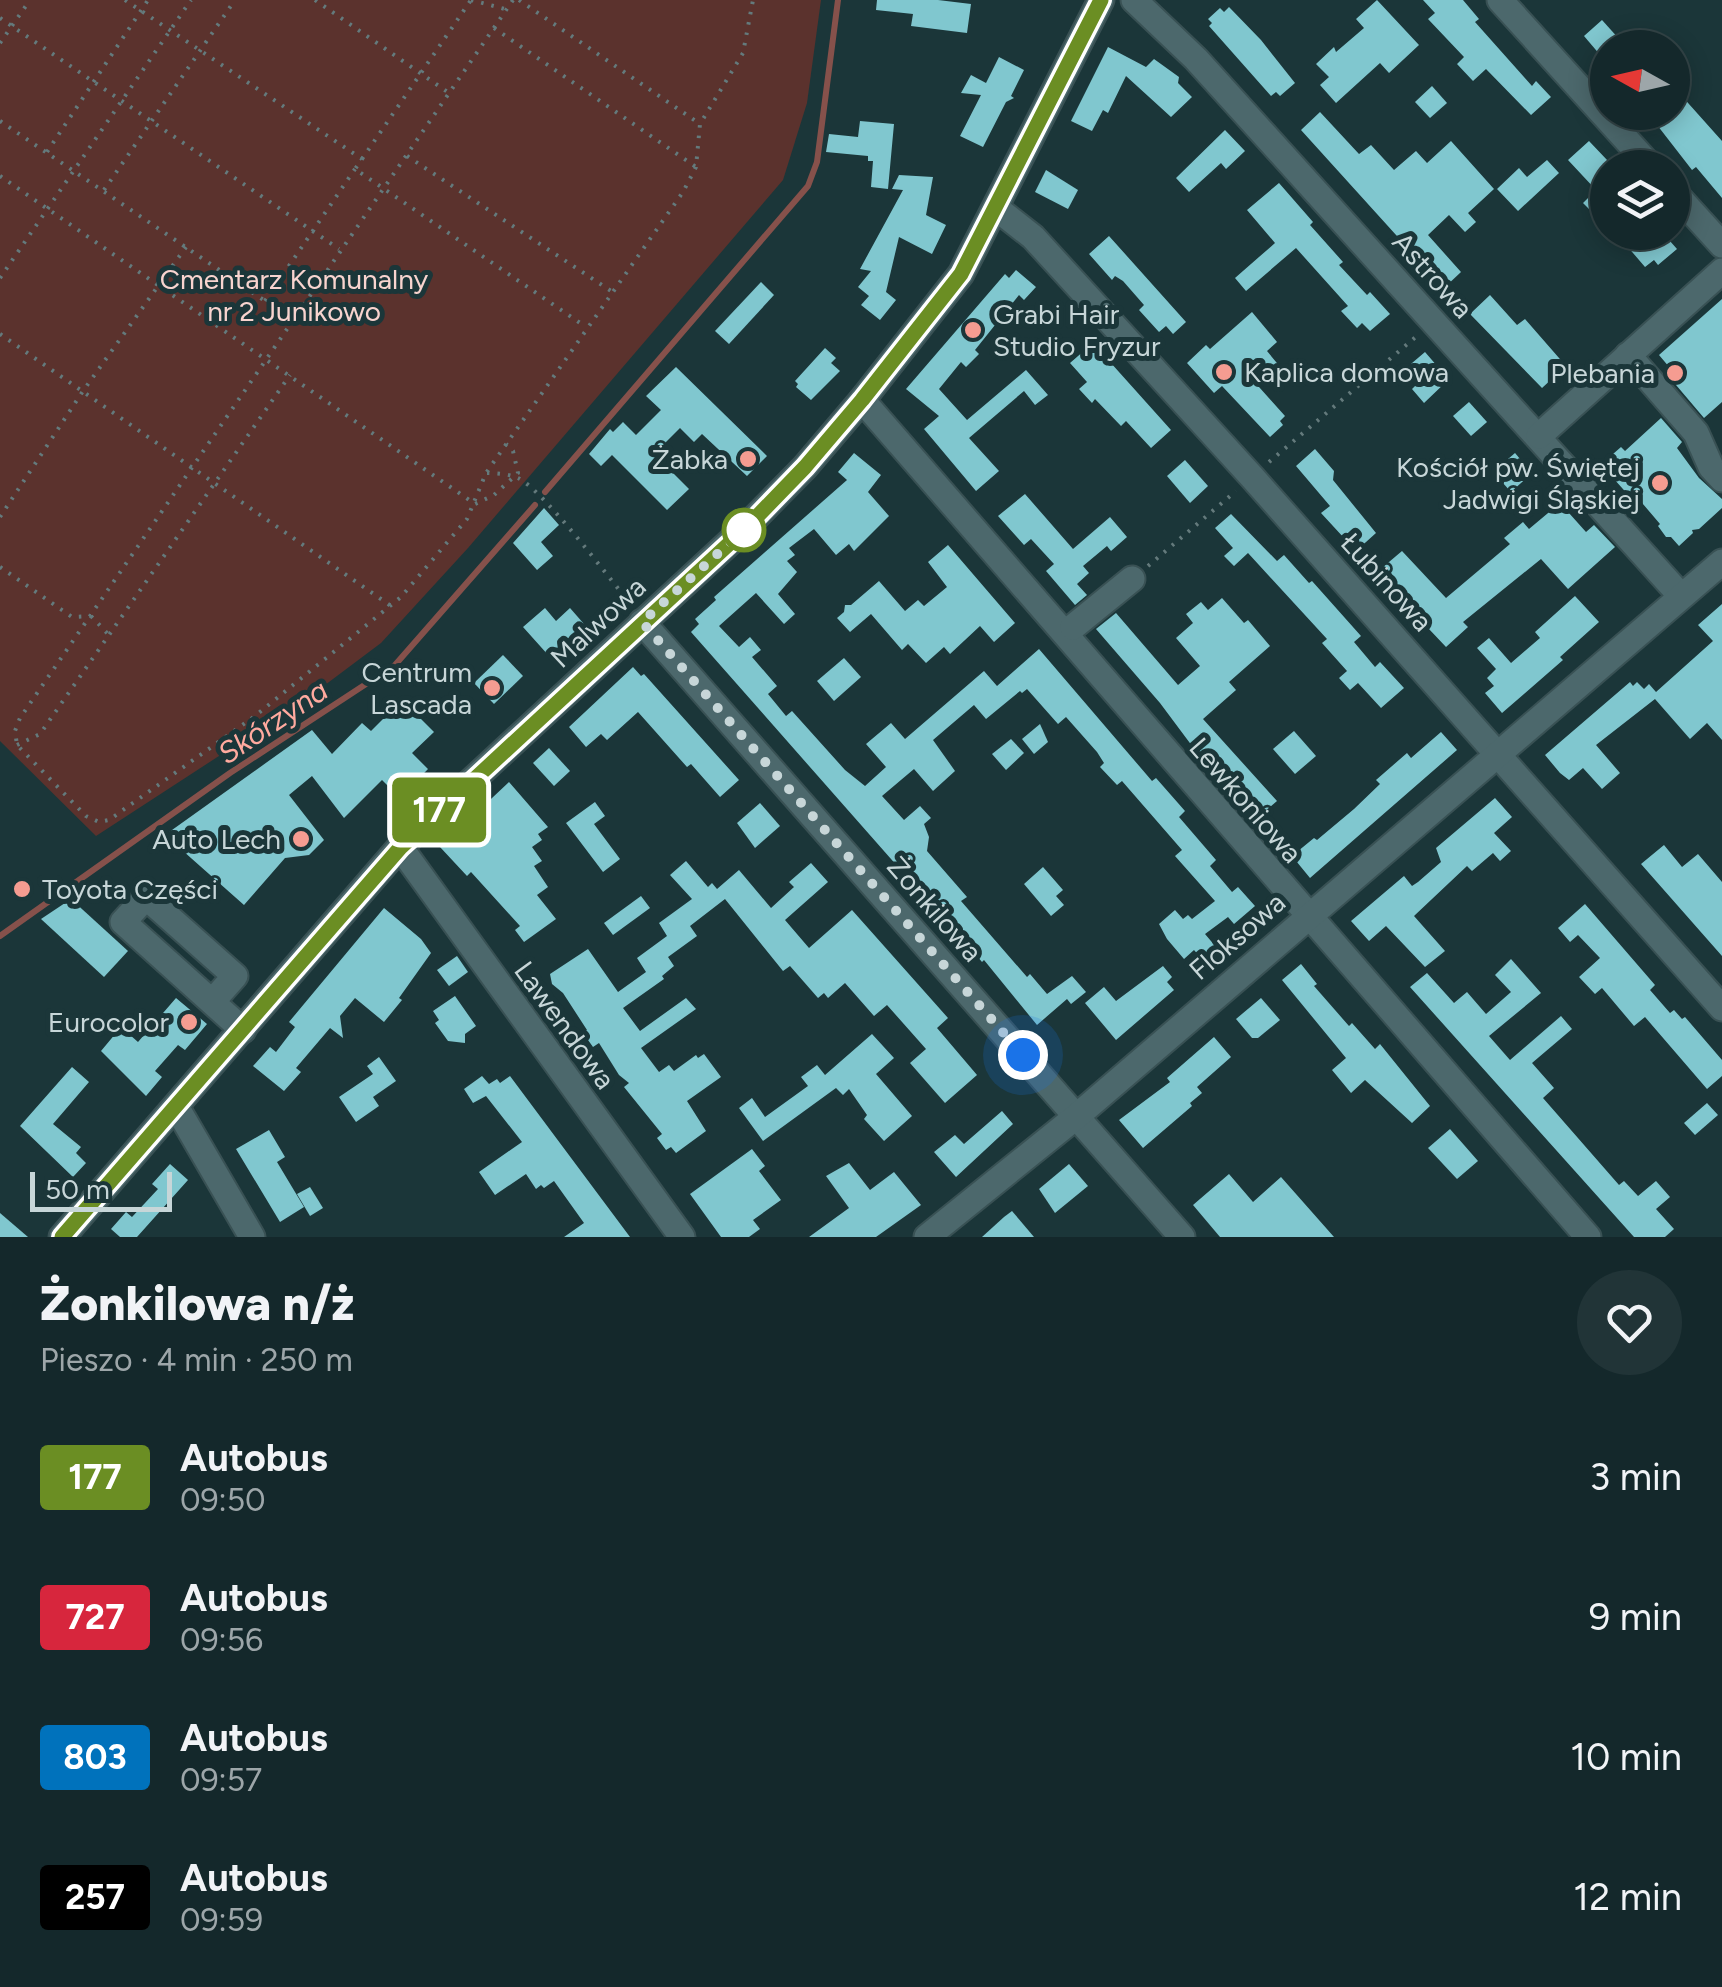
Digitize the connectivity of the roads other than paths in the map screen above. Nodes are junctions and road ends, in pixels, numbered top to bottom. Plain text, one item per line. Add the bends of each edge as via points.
1 (1101, 0) edge
2 (1134, 0) edge
3 (1500, 0) edge
4 (1636, 150) edge
5 (996, 208) junction
6 (1690, 210) edge
7 (1722, 245) edge
8 (1722, 271) edge
9 (1628, 355) junction
10 (862, 400) junction
11 (1538, 436) junction
12 (1714, 450) edge
13 (1722, 479) edge
14 (1722, 562) edge
15 (1132, 579) road end
16 (1681, 596) junction
17 (640, 616) junction
18 (1073, 626) dead end
19 (1500, 754) junction
20 (400, 848) junction
21 (1306, 916) junction
22 (212, 1002) dead end
23 (1722, 1008) edge
24 (243, 1030) junction
25 (177, 1108) junction
26 (1077, 1116) junction
27 (62, 1237) edge
28 (252, 1237) edge
29 (682, 1237) edge
30 (927, 1237) edge
31 (1182, 1237) edge
32 (1588, 1237) edge

1 - 5 street, Malwowa
2 - 11 street, Astrowa via 1196,59
3 - 4 street
5 - 10 street, Malwowa via 944,299
5 - 19 street, Łubinowa via 1262,468
6 - 7 street
8 - 9 street
9 - 11 street
9 - 12 street
10 - 17 street, Malwowa via 776,498
10 - 21 street, Lewkoniowa
11 - 16 street, Astrowa
12 - 13 street
14 - 16 street, Floksowa
15 - 18 street
16 - 19 street, Floksowa
17 - 20 street, Malwowa
17 - 26 street, Żonkilowa
19 - 21 street, Floksowa
19 - 23 street, Łubinowa
20 - 24 street, Malwowa
20 - 29 street, Lawendowa
21 - 26 street, Floksowa
21 - 32 street, Lewkoniowa
22 - 24 street
24 - 25 street, Malwowa
25 - 27 street, Malwowa
25 - 28 street
26 - 30 street, Floksowa
26 - 31 street, Żonkilowa

